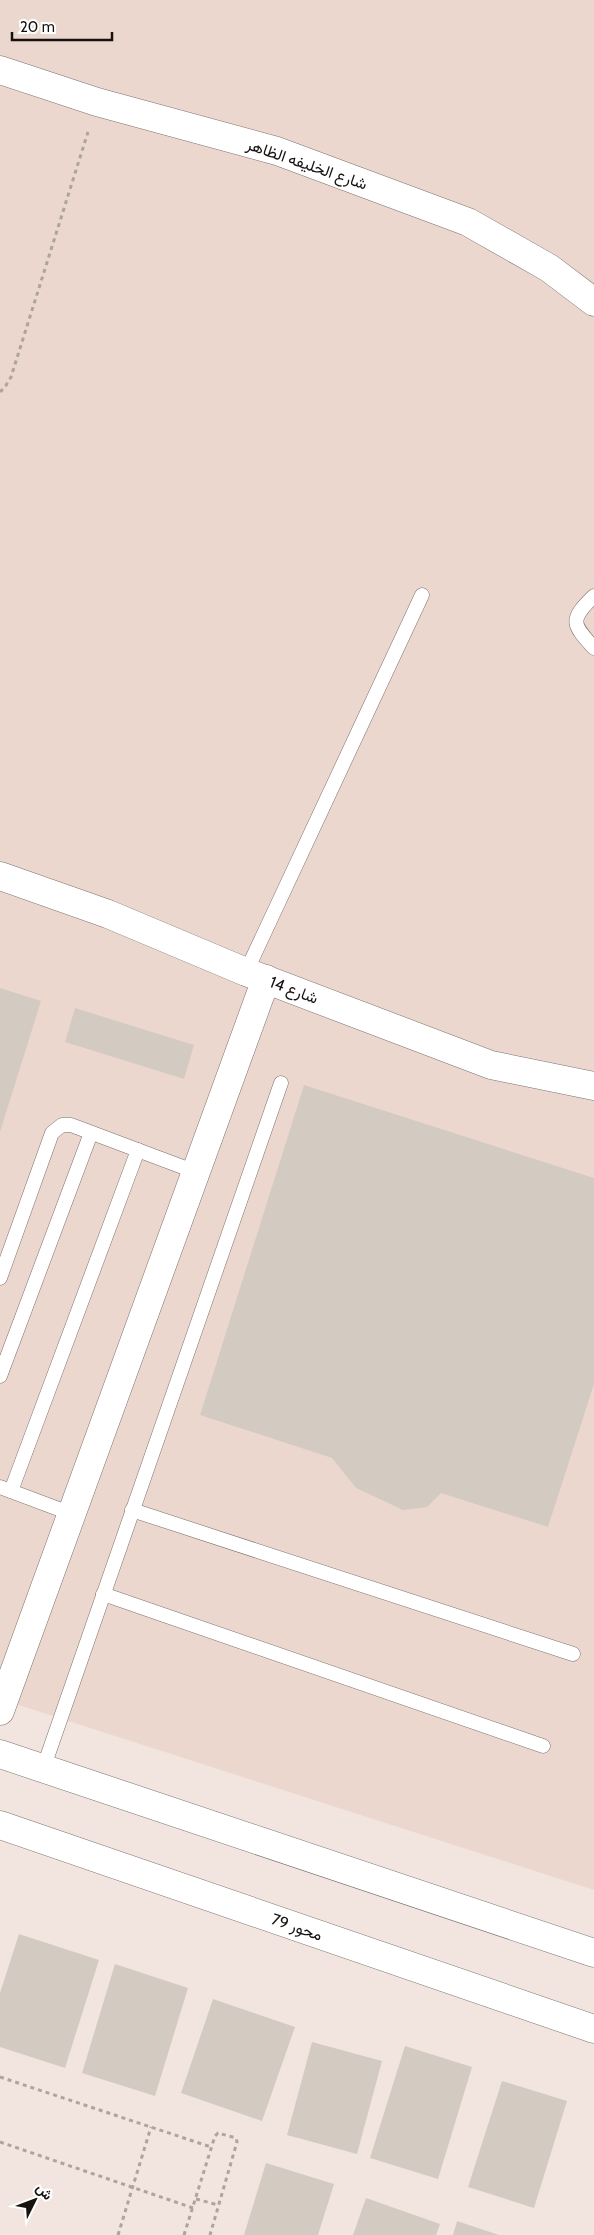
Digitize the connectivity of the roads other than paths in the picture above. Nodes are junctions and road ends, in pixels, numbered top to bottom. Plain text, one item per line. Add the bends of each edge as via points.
1 (0, 70) edge
2 (594, 302) edge
3 (422, 595) dead end
4 (594, 596) edge
5 (594, 648) edge
6 (0, 876) edge
7 (256, 975) junction
8 (281, 1083) dead end
9 (594, 1086) edge
10 (91, 1132) junction
11 (138, 1150) junction
12 (196, 1172) junction
13 (0, 1278) edge
14 (0, 1376) edge
15 (6, 1489) edge
16 (132, 1510) junction
17 (72, 1514) junction
18 (103, 1594) junction
19 (574, 1654) dead end
20 (0, 1711) edge
21 (543, 1746) dead end
22 (0, 1754) edge
23 (43, 1769) junction
24 (0, 1825) edge
25 (594, 1954) edge
26 (594, 2029) edge

1 - 2 street, شارع الخليفه الظاهر via 97,102 277,151 468,222 550,268
3 - 7 lane
4 - 5 lane via 579,610 575,623
6 - 7 street, شارع 14 via 108,914
7 - 9 street, شارع 14 via 491,1065
7 - 12 street
8 - 16 lane
10 - 11 lane
10 - 13 lane via 62,1125 52,1133
10 - 14 lane
11 - 12 lane
11 - 15 lane
12 - 17 street
15 - 17 lane
16 - 18 lane
16 - 19 lane
17 - 20 street
18 - 21 lane
18 - 23 lane
22 - 23 street
23 - 25 street
24 - 26 street, محور 79

